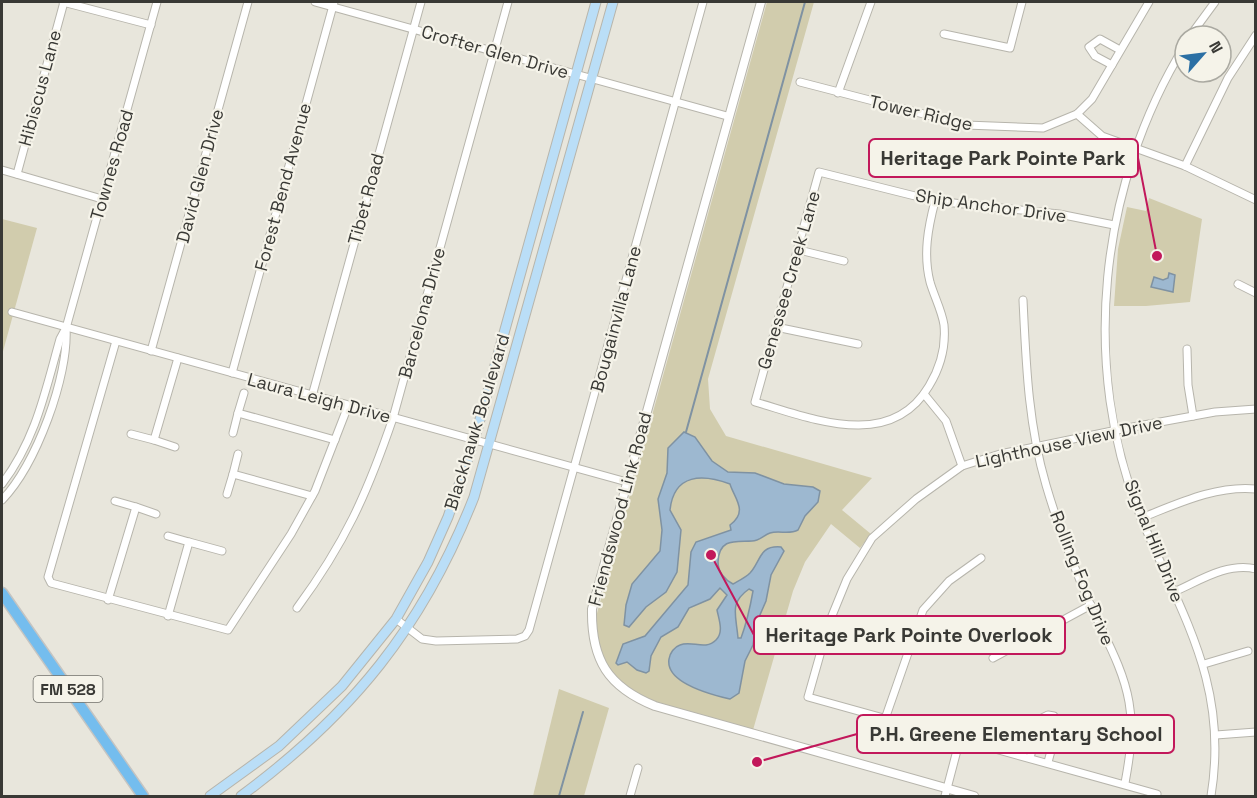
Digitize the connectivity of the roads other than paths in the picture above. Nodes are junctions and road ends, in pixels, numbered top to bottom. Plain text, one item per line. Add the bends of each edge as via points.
1 (64, 2) edge
2 (158, 2) edge
3 (248, 2) edge
4 (315, 2) edge
5 (421, 2) edge
6 (508, 2) edge
7 (596, 2) edge
8 (613, 2) edge
9 (703, 2) edge
10 (761, 2) edge
11 (871, 2) edge
12 (1022, 2) edge
13 (1149, 2) edge
14 (1215, 2) edge
15 (333, 4) edge
16 (1199, 24) edge
17 (151, 25) junction
18 (414, 28) junction
19 (944, 34) dead end
20 (1256, 35) edge
21 (1120, 50) junction
22 (495, 51) junction
23 (1112, 65) junction
24 (1173, 67) edge
25 (577, 75) junction
26 (591, 79) junction
27 (800, 81) dead end
28 (838, 93) junction
29 (676, 101) junction
30 (1077, 114) junction
31 (728, 116) junction
32 (1135, 148) junction
33 (1185, 166) junction
34 (2, 170) edge
35 (17, 174) junction
36 (833, 176) joint
37 (544, 187) junction
38 (560, 191) junction
39 (102, 199) junction
40 (1256, 200) edge
41 (935, 201) junction
42 (1114, 225) junction
43 (799, 250) junction
44 (844, 261) dead end
45 (521, 272) junction
46 (536, 277) junction
47 (1238, 284) dead end
48 (1256, 293) edge
49 (1023, 300) dead end
50 (12, 312) dead end
51 (776, 327) junction
52 (66, 328) junction
53 (116, 341) junction
54 (858, 344) dead end
55 (1187, 349) dead end
56 (151, 351) junction
57 (178, 358) junction
58 (232, 374) junction
59 (244, 393) dead end
60 (924, 394) junction
61 (312, 396) junction
62 (348, 406) junction
63 (1256, 409) edge
64 (238, 413) junction
65 (1193, 416) junction
66 (393, 418) junction
67 (1116, 430) junction
68 (233, 433) dead end
69 (132, 434) dead end
70 (154, 440) junction
71 (335, 440) junction
72 (474, 441) junction
73 (489, 445) junction
74 (175, 447) dead end
75 (1036, 447) junction
76 (238, 454) dead end
77 (962, 466) junction
78 (575, 470) junction
79 (233, 474) junction
80 (627, 482) junction
81 (2, 484) edge
82 (1256, 489) edge
83 (227, 494) dead end
84 (312, 496) junction
85 (2, 500) edge
86 (115, 501) dead end
87 (136, 507) junction
88 (156, 514) dead end
89 (1141, 518) junction
90 (168, 536) dead end
91 (189, 542) junction
92 (222, 551) dead end
93 (981, 558) dead end
94 (1256, 569) edge
95 (2, 592) edge
96 (1174, 592) junction
97 (108, 600) junction
98 (1091, 605) junction
99 (297, 608) dead end
100 (168, 616) junction
101 (396, 619) junction
102 (407, 629) junction
103 (1248, 651) dead end
104 (993, 658) dead end
105 (1204, 664) junction
106 (323, 706) junction
107 (334, 717) junction
108 (885, 718) junction
109 (1256, 732) edge
110 (1216, 735) junction
111 (960, 739) junction
112 (1030, 758) junction
113 (1048, 762) junction
114 (638, 768) dead end
115 (230, 782) junction
116 (1125, 783) junction
117 (946, 793) edge
118 (1157, 794) dead end
119 (143, 796) edge
120 (210, 796) edge
121 (240, 796) edge
122 (630, 796) edge
123 (974, 796) edge
124 (1211, 796) edge

1 - 17 street
1 - 35 street, Hibiscus Lane
2 - 17 street, Townes Road
3 - 56 street, David Glen Drive
4 - 15 street, Crofter Glen Drive
5 - 18 street, Tibet Road
6 - 22 street, Barcelona Drive
7 - 25 main road, Blackhawk Boulevard
8 - 26 main road, Blackhawk Boulevard
9 - 29 street, Bougainvilla Lane
10 - 31 street, Friendswood Link Road
11 - 28 street
12 - 19 street via 1010,48
13 - 21 street
14 - 16 street
15 - 18 street, Crofter Glen Drive
15 - 58 street, Forest Bend Avenue
17 - 39 street, Townes Road
18 - 22 street, Crofter Glen Drive
18 - 61 street, Tibet Road
20 - 33 street via 1228,78
21 - 23 street
21 - 23 street via 1100,39 1089,46 1095,56
22 - 25 street, Crofter Glen Drive
22 - 66 street, Barcelona Drive
23 - 30 street via 1101,87
24 - 32 street, Signal Hill Drive
25 - 26 street, Crofter Glen Drive
25 - 37 main road, Blackhawk Boulevard
26 - 29 street, Crofter Glen Drive
26 - 38 main road, Blackhawk Boulevard
27 - 28 street, Tower Ridge
28 - 30 street, Tower Ridge via 985,128 1043,128
29 - 31 street, Crofter Glen Drive
29 - 78 street, Bougainvilla Lane
30 - 32 street via 1102,136
31 - 80 street, Friendswood Link Road
32 - 33 street
32 - 42 street, Signal Hill Drive
33 - 40 street
34 - 35 street
35 - 39 street
36 - 41 street, Ship Anchor Drive
36 - 43 street, Genessee Creek Lane via 819,172
37 - 38 main road
37 - 45 main road, Blackhawk Boulevard
38 - 46 main road, Blackhawk Boulevard
39 - 52 street, Townes Road
41 - 42 street, Ship Anchor Drive via 1059,214
41 - 60 street via 926,247 930,280 944,325 944,346 935,377
42 - 67 street, Signal Hill Drive via 1106,348
43 - 44 street
43 - 51 street, Genessee Creek Lane
45 - 46 main road
45 - 72 main road, Blackhawk Boulevard
46 - 73 main road, Blackhawk Boulevard
47 - 48 street
49 - 75 street, Rolling Fog Drive via 1028,392
50 - 52 street, Laura Leigh Drive
51 - 54 street
51 - 60 street, Genessee Creek Lane via 755,402 834,424 866,426 896,416
52 - 53 street, Laura Leigh Drive
52 - 81 street, Townes Road via 32,436
52 - 85 street, Townes Road via 67,347 40,441
53 - 56 street, Laura Leigh Drive
53 - 97 street via 48,577 51,584
55 - 65 street
56 - 57 street, Laura Leigh Drive
57 - 58 street, Laura Leigh Drive
57 - 70 street
58 - 61 street, Laura Leigh Drive
59 - 64 street
60 - 77 street via 946,421
61 - 62 street, Laura Leigh Drive
62 - 66 street, Laura Leigh Drive
62 - 71 street
63 - 65 street, Lighthouse View Drive
64 - 68 street
64 - 71 street
65 - 67 street, Lighthouse View Drive
66 - 72 street, Laura Leigh Drive
66 - 99 street, Barcelona Drive via 372,480 347,535
67 - 75 street, Lighthouse View Drive
67 - 89 street, Signal Hill Drive
69 - 70 street
70 - 74 street
71 - 84 street
72 - 73 street, Laura Leigh Drive
72 - 101 main road, Blackhawk Boulevard via 448,517
73 - 78 street, Laura Leigh Drive
73 - 102 main road, Blackhawk Boulevard via 456,543
75 - 77 street, Lighthouse View Drive
75 - 98 street, Rolling Fog Drive via 1059,526
76 - 79 street
77 - 108 street, Lighthouse View Drive via 872,538 847,579 829,623 808,697
78 - 80 street, Laura Leigh Drive
78 - 102 street, Bougainvilla Lane via 525,636 510,640 436,641 422,639
79 - 83 street
79 - 84 street
80 - 117 street, Friendswood Link Road via 592,609 593,640 605,671 615,683 631,696 655,706
82 - 89 street via 1200,496
84 - 100 street via 228,630
86 - 87 street
87 - 88 street
87 - 97 street
89 - 96 street, Signal Hill Drive
90 - 91 street
91 - 92 street
91 - 100 street
93 - 108 street via 949,581 923,610
94 - 96 street via 1215,573
95 - 119 main road, FM 528
96 - 105 street, Signal Hill Drive
97 - 100 street
98 - 104 street
98 - 116 street, Rolling Fog Drive via 1118,663 1129,703 1131,751
101 - 102 street
101 - 106 main road, Blackhawk Boulevard
102 - 107 main road, Blackhawk Boulevard via 383,663
103 - 105 street
105 - 110 street, Signal Hill Drive
106 - 107 main road
106 - 115 main road, Blackhawk Boulevard via 279,746
107 - 121 main road, Blackhawk Boulevard via 288,760
108 - 111 street
109 - 110 street
110 - 124 street, Signal Hill Drive
111 - 112 street
111 - 117 street
112 - 113 street
112 - 113 street via 1040,719 1054,716 1058,725
113 - 116 street
114 - 122 street
115 - 120 main road, Blackhawk Boulevard
115 - 121 main road
116 - 118 street
117 - 123 street, Friendswood Link Road

